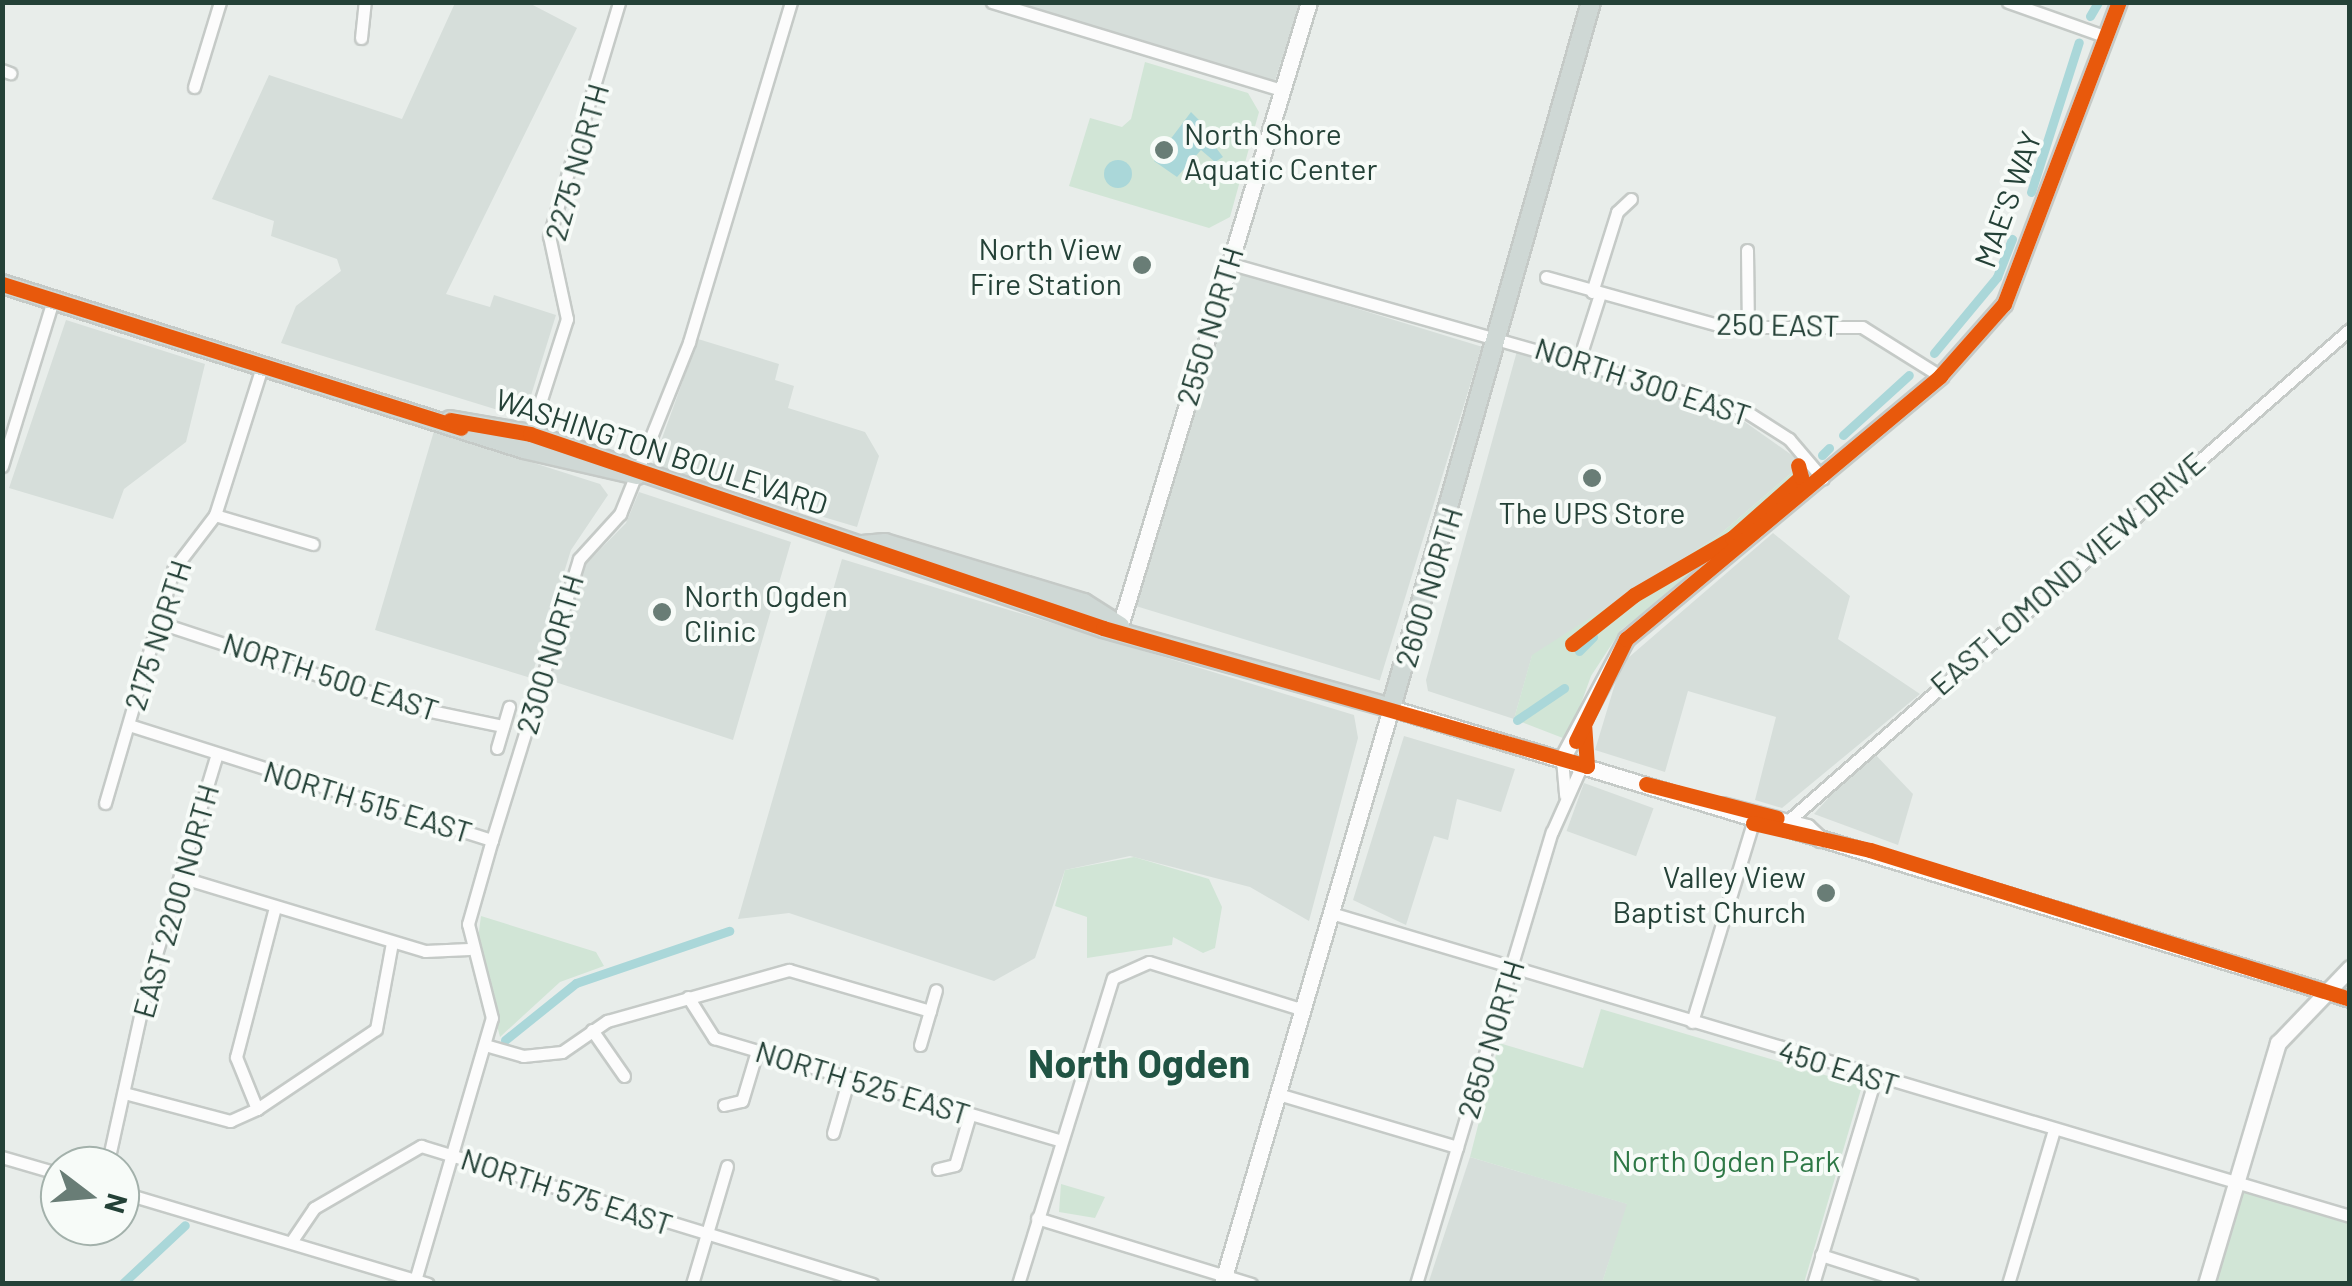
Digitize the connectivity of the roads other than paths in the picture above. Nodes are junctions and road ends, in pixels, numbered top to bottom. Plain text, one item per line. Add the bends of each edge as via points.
1 (220, 2) edge
2 (365, 2) edge
3 (619, 2) edge
4 (791, 2) edge
5 (992, 2) edge
6 (1309, 2) edge
7 (1590, 2) edge
8 (2008, 2) edge
9 (2119, 2) edge
10 (2101, 35) junction
11 (361, 38) dead end
12 (194, 88) dead end
13 (1282, 90) junction
14 (1631, 199) dead end
15 (1747, 250) dead end
16 (1228, 263) junction
17 (1546, 278) dead end
18 (2, 284) edge
19 (1596, 293) junction
20 (53, 300) junction
21 (1748, 327) junction
22 (2350, 329) edge
23 (1498, 336) junction
24 (1583, 347) dead end
25 (264, 363) junction
26 (1940, 376) junction
27 (450, 420) junction
28 (530, 434) junction
29 (2, 466) edge
30 (638, 476) junction
31 (1823, 479) junction
32 (215, 515) junction
33 (313, 544) dead end
34 (862, 545) junction
35 (160, 623) junction
36 (1120, 626) junction
37 (508, 707) dead end
38 (1391, 708) junction
39 (129, 726) junction
40 (503, 726) junction
41 (1584, 727) junction
42 (497, 748) dead end
43 (217, 754) junction
44 (1562, 759) junction
45 (1582, 765) junction
46 (1565, 795) junction
47 (105, 803) dead end
48 (1712, 804) junction
49 (1788, 821) junction
50 (1754, 824) junction
51 (1820, 839) junction
52 (492, 840) junction
53 (180, 877) junction
54 (275, 907) junction
55 (1331, 912) junction
56 (392, 942) junction
57 (468, 949) junction
58 (1510, 968) junction
59 (2350, 968) edge
60 (2326, 989) junction
61 (936, 990) dead end
62 (688, 997) junction
63 (2350, 999) edge
64 (1304, 1010) junction
65 (930, 1011) junction
66 (1692, 1022) junction
67 (592, 1030) junction
68 (486, 1045) junction
69 (920, 1045) dead end
70 (758, 1051) junction
71 (624, 1076) dead end
72 (850, 1078) junction
73 (1875, 1078) junction
74 (128, 1094) junction
75 (1278, 1094) junction
76 (724, 1105) dead end
77 (257, 1109) junction
78 (970, 1114) junction
79 (833, 1133) dead end
80 (2053, 1133) junction
81 (1062, 1141) junction
82 (113, 1146) edge
83 (1458, 1148) junction
84 (453, 1153) junction
85 (2, 1156) edge
86 (727, 1166) dead end
87 (40, 1168) edge
88 (938, 1169) dead end
89 (2234, 1184) junction
90 (140, 1198) edge
91 (2350, 1216) edge
92 (1037, 1218) junction
93 (707, 1236) junction
94 (292, 1242) junction
95 (1821, 1255) junction
96 (1224, 1280) edge
97 (414, 1281) edge
98 (428, 1284) edge
99 (692, 1284) edge
100 (872, 1284) edge
101 (1018, 1284) edge
102 (1251, 1284) edge
103 (1416, 1284) edge
104 (1813, 1284) edge
105 (1912, 1284) edge
106 (2008, 1284) edge
107 (2206, 1284) edge

1 - 12 street
2 - 11 street
3 - 28 street, 2275 NORTH via 549,236 567,320
4 - 30 street, 2300 NORTH via 699,313
5 - 13 street
6 - 13 street, 2550 NORTH
7 - 23 main road, 2600 NORTH
8 - 10 street
9 - 10 street
10 - 26 street via 2026,262 2004,304
13 - 16 street, 2550 NORTH
14 - 19 street via 1617,212
15 - 21 street
16 - 23 street, NORTH 300 EAST
16 - 36 street, 2550 NORTH
17 - 19 street, 250 EAST
18 - 20 main road
19 - 21 street, 250 EAST
19 - 24 street
20 - 25 main road, WASHINGTON BOULEVARD
20 - 29 street
21 - 26 street, 250 EAST via 1862,327
22 - 49 street, EAST LOMOND VIEW DRIVE
23 - 31 street, NORTH 300 EAST via 1742,409 1789,440
23 - 38 main road, 2600 NORTH
25 - 27 main road, WASHINGTON BOULEVARD
25 - 32 street, 2175 NORTH
26 - 31 street
27 - 28 main road, WASHINGTON BOULEVARD
27 - 30 main road, WASHINGTON BOULEVARD via 621,478
28 - 30 main road, WASHINGTON BOULEVARD via 626,464
30 - 34 main road, WASHINGTON BOULEVARD
30 - 52 street, 2300 NORTH via 620,514 579,558
31 - 41 street via 1626,639
32 - 33 street
32 - 35 street, 2175 NORTH via 179,559
34 - 36 main road, WASHINGTON BOULEVARD via 1010,598
34 - 36 main road, WASHINGTON BOULEVARD via 885,543 1035,588 1109,612
35 - 39 street, 2175 NORTH
35 - 40 street, NORTH 500 EAST via 421,709
36 - 38 main road
37 - 40 street
38 - 44 street
38 - 55 street, 2600 NORTH
39 - 43 street, NORTH 515 EAST
39 - 47 street, 2175 NORTH
40 - 42 street
41 - 44 street
41 - 45 street
43 - 52 street, NORTH 515 EAST
43 - 53 street, EAST 2200 NORTH
44 - 45 street
44 - 46 street, 2650 NORTH
45 - 46 street, 2650 NORTH
45 - 48 street
46 - 58 street, 2650 NORTH
48 - 49 street
48 - 50 street
49 - 51 street
50 - 51 street
50 - 66 street
51 - 60 street
52 - 57 street, 2300 NORTH
53 - 54 street
53 - 74 street, EAST 2200 NORTH
54 - 56 street
54 - 77 street via 236,1057
55 - 58 street, 450 EAST
55 - 64 street, 2600 NORTH
56 - 57 street
56 - 77 street via 376,1029
57 - 68 street via 492,1018
58 - 66 street, 450 EAST
58 - 83 street, 2650 NORTH
59 - 60 street
60 - 63 street
60 - 89 street via 2278,1043
61 - 65 street
62 - 65 street via 794,970
62 - 67 street
62 - 70 street, NORTH 525 EAST via 706,1032
64 - 75 street, 2600 NORTH
64 - 81 street via 1149,962 1126,967 1103,1003
65 - 69 street
66 - 73 street, 450 EAST
67 - 68 street via 544,1056
67 - 71 street
68 - 84 street
70 - 72 street, NORTH 525 EAST
70 - 76 street via 742,1101
72 - 78 street, NORTH 525 EAST
72 - 79 street
73 - 80 street, 450 EAST
73 - 95 street
74 - 77 street via 230,1121
74 - 82 street, EAST 2200 NORTH
75 - 83 street
75 - 96 street, 2600 NORTH
78 - 81 street, NORTH 525 EAST
78 - 88 street via 955,1165
80 - 89 street, 450 EAST
80 - 106 street
81 - 92 street
83 - 103 street, 2650 NORTH
84 - 93 street, NORTH 575 EAST
84 - 94 street, NORTH 575 EAST via 408,1149 314,1208
84 - 97 street
85 - 87 street
86 - 93 street
89 - 91 street, 450 EAST
89 - 107 street
90 - 94 street
92 - 96 street
92 - 101 street
93 - 99 street
93 - 100 street, NORTH 575 EAST
94 - 97 street
95 - 104 street
95 - 105 street
96 - 102 street
97 - 98 street

